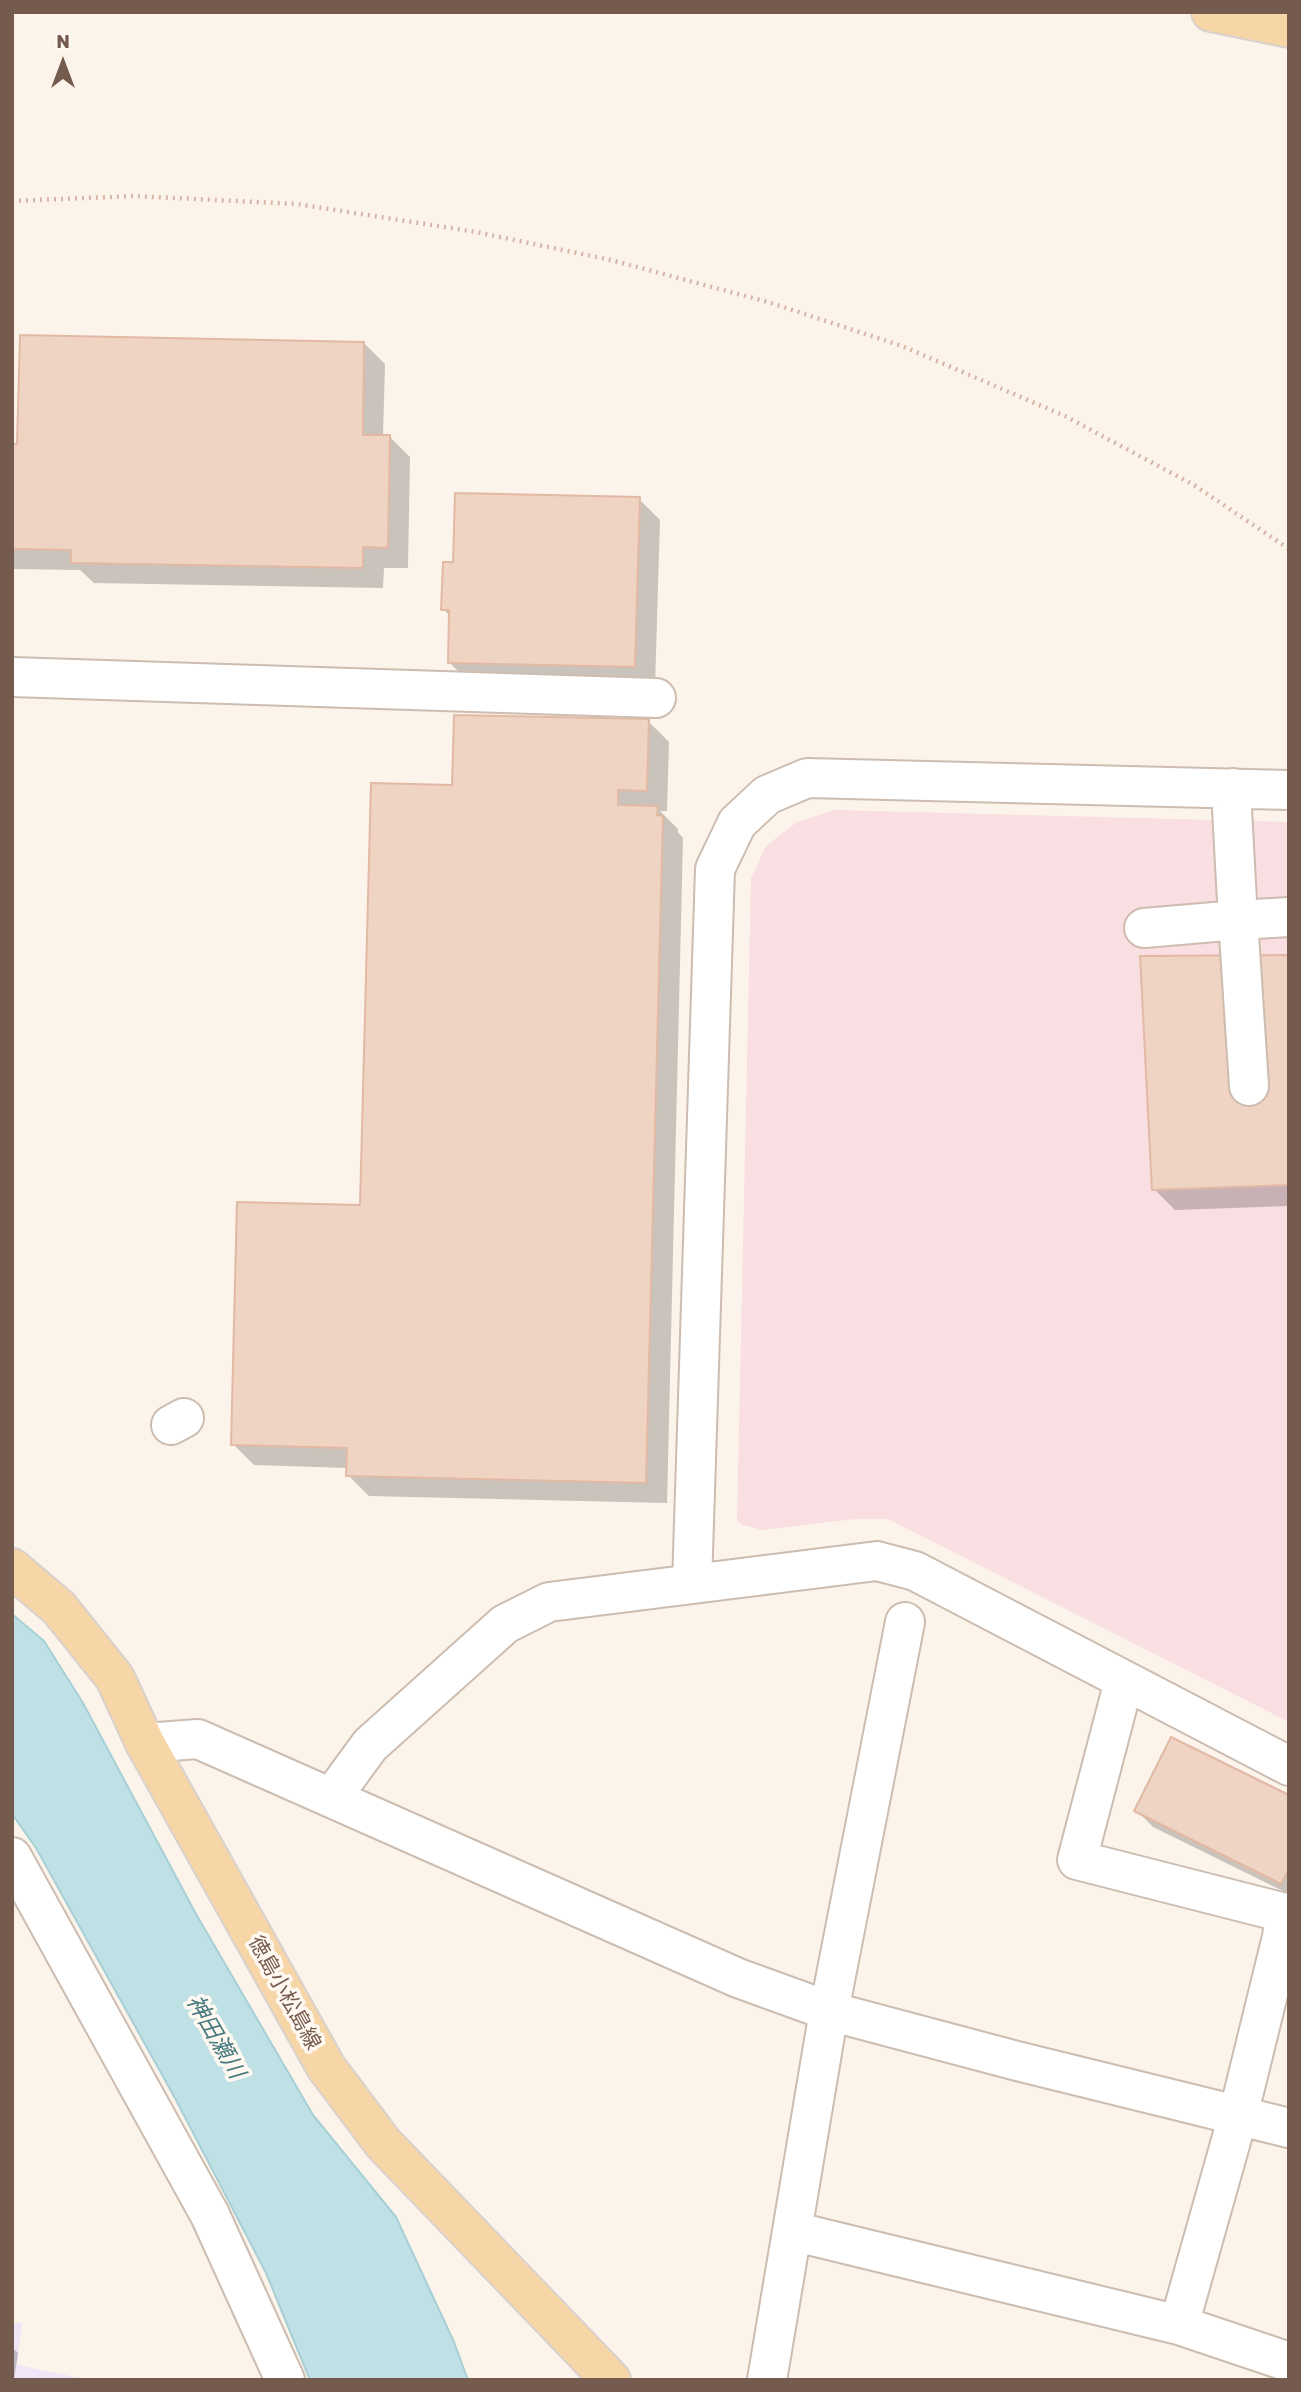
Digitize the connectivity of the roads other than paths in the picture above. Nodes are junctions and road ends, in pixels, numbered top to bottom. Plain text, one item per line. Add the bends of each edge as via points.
1 (1211, 12) edge
2 (1289, 28) edge
3 (12, 677) edge
4 (656, 698) dead end
5 (1233, 789) junction
6 (1289, 790) edge
7 (1289, 917) edge
8 (1238, 920) junction
9 (1144, 928) dead end
10 (1249, 1086) dead end
11 (12, 1568) edge
12 (692, 1584) junction
13 (905, 1622) dead end
14 (1124, 1681) junction
15 (145, 1743) junction
16 (1289, 1766) edge
17 (332, 1797) junction
18 (12, 1857) edge
19 (1287, 1913) edge
20 (829, 2011) junction
21 (1238, 2116) junction
22 (1289, 2128) edge
23 (792, 2231) junction
24 (1179, 2325) junction
25 (1289, 2362) edge
26 (285, 2380) edge
27 (611, 2380) edge
28 (767, 2380) edge

1 - 2 main road
3 - 4 street
5 - 6 street
5 - 8 street
5 - 12 street via 807,778 767,795 737,823 715,869
7 - 8 street
8 - 9 street
8 - 10 street
11 - 15 main road, 徳島小松島線 via 58,1608 116,1678
12 - 14 street via 877,1561 915,1571
12 - 17 street via 549,1601 505,1624 370,1745
13 - 20 street
14 - 16 street
14 - 19 street via 1077,1860
15 - 17 street via 198,1739
15 - 27 main road, 徳島小松島線 via 326,2067 383,2143
17 - 20 street via 738,1978
18 - 26 street via 211,2216
19 - 21 street
20 - 21 street
20 - 23 street
21 - 22 street
21 - 24 street
23 - 24 street
23 - 28 street
24 - 25 street

